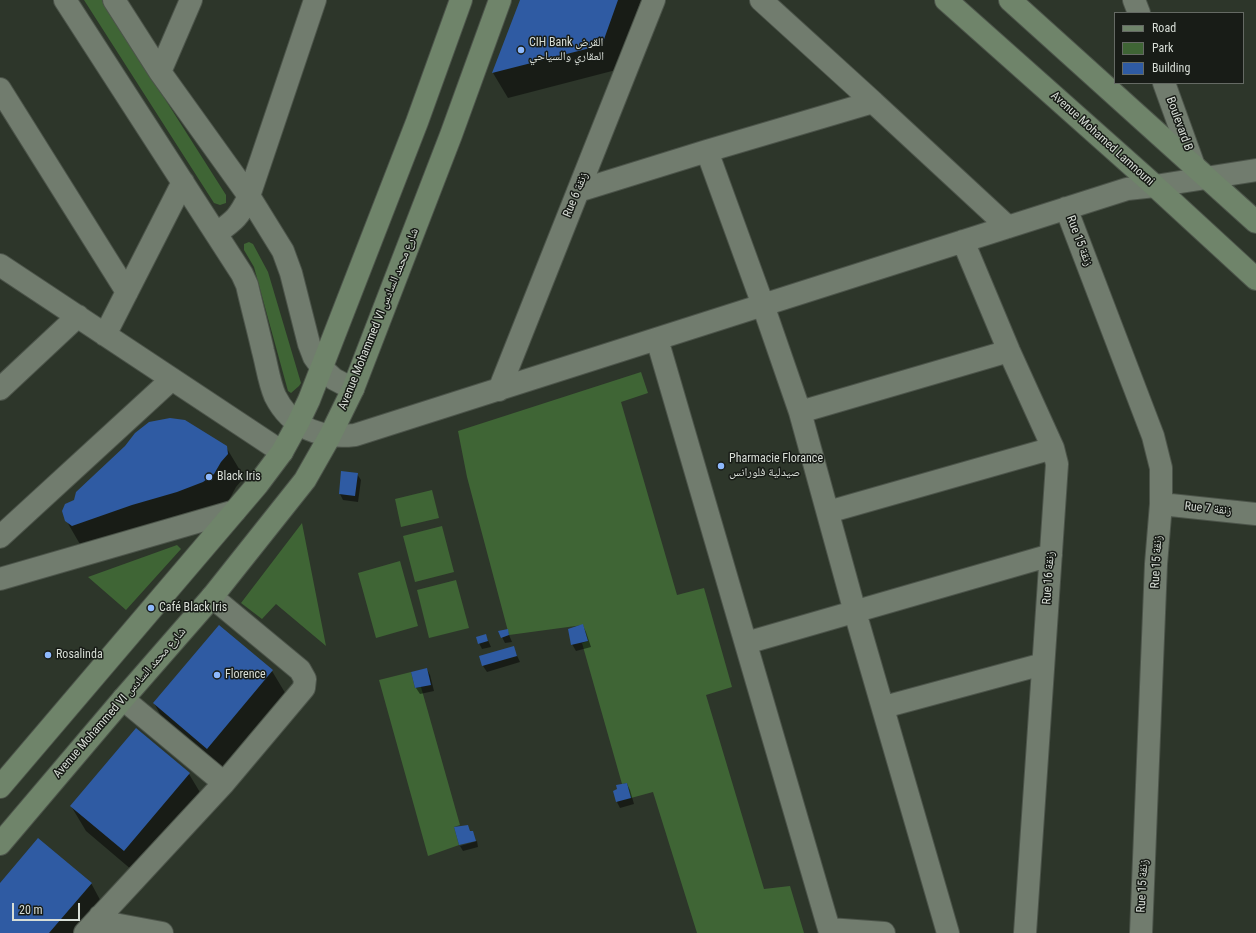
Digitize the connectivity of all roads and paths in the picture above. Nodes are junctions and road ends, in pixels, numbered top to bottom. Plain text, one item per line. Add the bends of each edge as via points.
1 (65, 0) edge
2 (114, 0) edge
3 (191, 0) edge
4 (314, 0) edge
5 (461, 0) edge
6 (500, 0) edge
7 (654, 0) edge
8 (761, 0) edge
9 (946, 0) edge
10 (1010, 0) edge
11 (1134, 0) edge
12 (1139, 12) edge
13 (160, 72) junction
14 (1164, 84) edge
15 (0, 89) edge
16 (873, 102) junction
17 (707, 150) junction
18 (1256, 170) edge
19 (1200, 172) junction
20 (183, 182) junction
21 (1155, 186) junction
22 (578, 191) junction
23 (248, 196) junction
24 (1066, 208) junction
25 (1256, 222) edge
26 (1008, 227) junction
27 (217, 233) junction
28 (963, 241) junction
29 (0, 265) edge
30 (1256, 279) edge
31 (127, 292) junction
32 (763, 305) junction
33 (78, 316) junction
34 (105, 335) junction
35 (657, 339) junction
36 (1009, 351) junction
37 (322, 368) junction
38 (172, 379) junction
39 (0, 389) edge
40 (353, 389) junction
41 (499, 390) junction
42 (800, 412) junction
43 (298, 423) junction
44 (330, 436) junction
45 (1053, 448) junction
46 (282, 452) junction
47 (1161, 504) junction
48 (235, 511) junction
49 (828, 512) junction
50 (1256, 514) edge
51 (0, 537) edge
52 (1051, 556) junction
53 (0, 580) edge
54 (212, 597) junction
55 (855, 612) junction
56 (746, 643) junction
57 (1043, 664) junction
58 (123, 699) junction
59 (884, 707) junction
60 (224, 783) junction
61 (0, 787) edge
62 (0, 844) edge
63 (99, 924) edge
64 (85, 933) edge
65 (162, 933) edge
66 (884, 933) edge
67 (948, 933) edge
68 (1026, 933) edge
69 (1141, 933) edge

1 - 20 street
2 - 13 street
3 - 13 street
4 - 23 street
5 - 37 main road
6 - 40 main road, Avenue Mohammed VI شارع محمد السادس
7 - 22 street, Rue 6 زنقة
8 - 16 street
9 - 21 main road, Avenue Mohamed Lamnouni
10 - 19 main road
11 - 12 street
13 - 23 street
14 - 19 street, Boulevard B
15 - 31 street
16 - 17 street
16 - 26 street
17 - 22 street
17 - 32 street
18 - 19 street
19 - 21 street
19 - 25 main road
20 - 27 street
20 - 31 street
21 - 24 street via 1127,189
21 - 30 main road, Avenue Mohamed Lamnouni
22 - 41 street, Rue 6 زنقة
23 - 27 street via 234,221
23 - 37 street via 283,251 309,344
24 - 26 street
24 - 47 street, Rue 15 زنقة via 1153,436 1162,468
26 - 28 street
27 - 43 street via 242,274 275,396
28 - 32 street
28 - 36 street, Rue 16 زنقة
29 - 33 street
31 - 34 street
32 - 35 street
32 - 42 street
33 - 34 street
33 - 39 street
34 - 38 street
35 - 41 street
35 - 56 street
36 - 42 street
36 - 45 street, Rue 16 زنقة
37 - 40 street via 334,379
37 - 43 main road
38 - 46 street
38 - 51 street
40 - 44 main road, Avenue Mohammed VI شارع محمد السادس
41 - 44 street via 355,435
42 - 49 street
43 - 44 street
43 - 46 main road
44 - 54 main road, Avenue Mohammed VI شارع محمد السادس via 305,480
45 - 49 street
45 - 52 street, Rue 16 زنقة via 1057,464
46 - 48 main road
47 - 50 street, Rue 7 زنقة
47 - 69 street, Rue 15 زنقة via 1156,564
48 - 53 street
48 - 61 main road
49 - 55 street
52 - 55 street
52 - 57 street, Rue 16 زنقة
54 - 58 main road, Avenue Mohammed VI شارع محمد السادس
54 - 60 street via 300,670 305,679 301,692
55 - 56 street
55 - 59 street
56 - 66 street via 829,929
57 - 59 street
57 - 68 street, Rue 16 زنقة
58 - 60 street
58 - 62 main road, Avenue Mohammed VI شارع محمد السادس
59 - 67 street
60 - 63 street
63 - 64 street
63 - 65 street via 114,924

